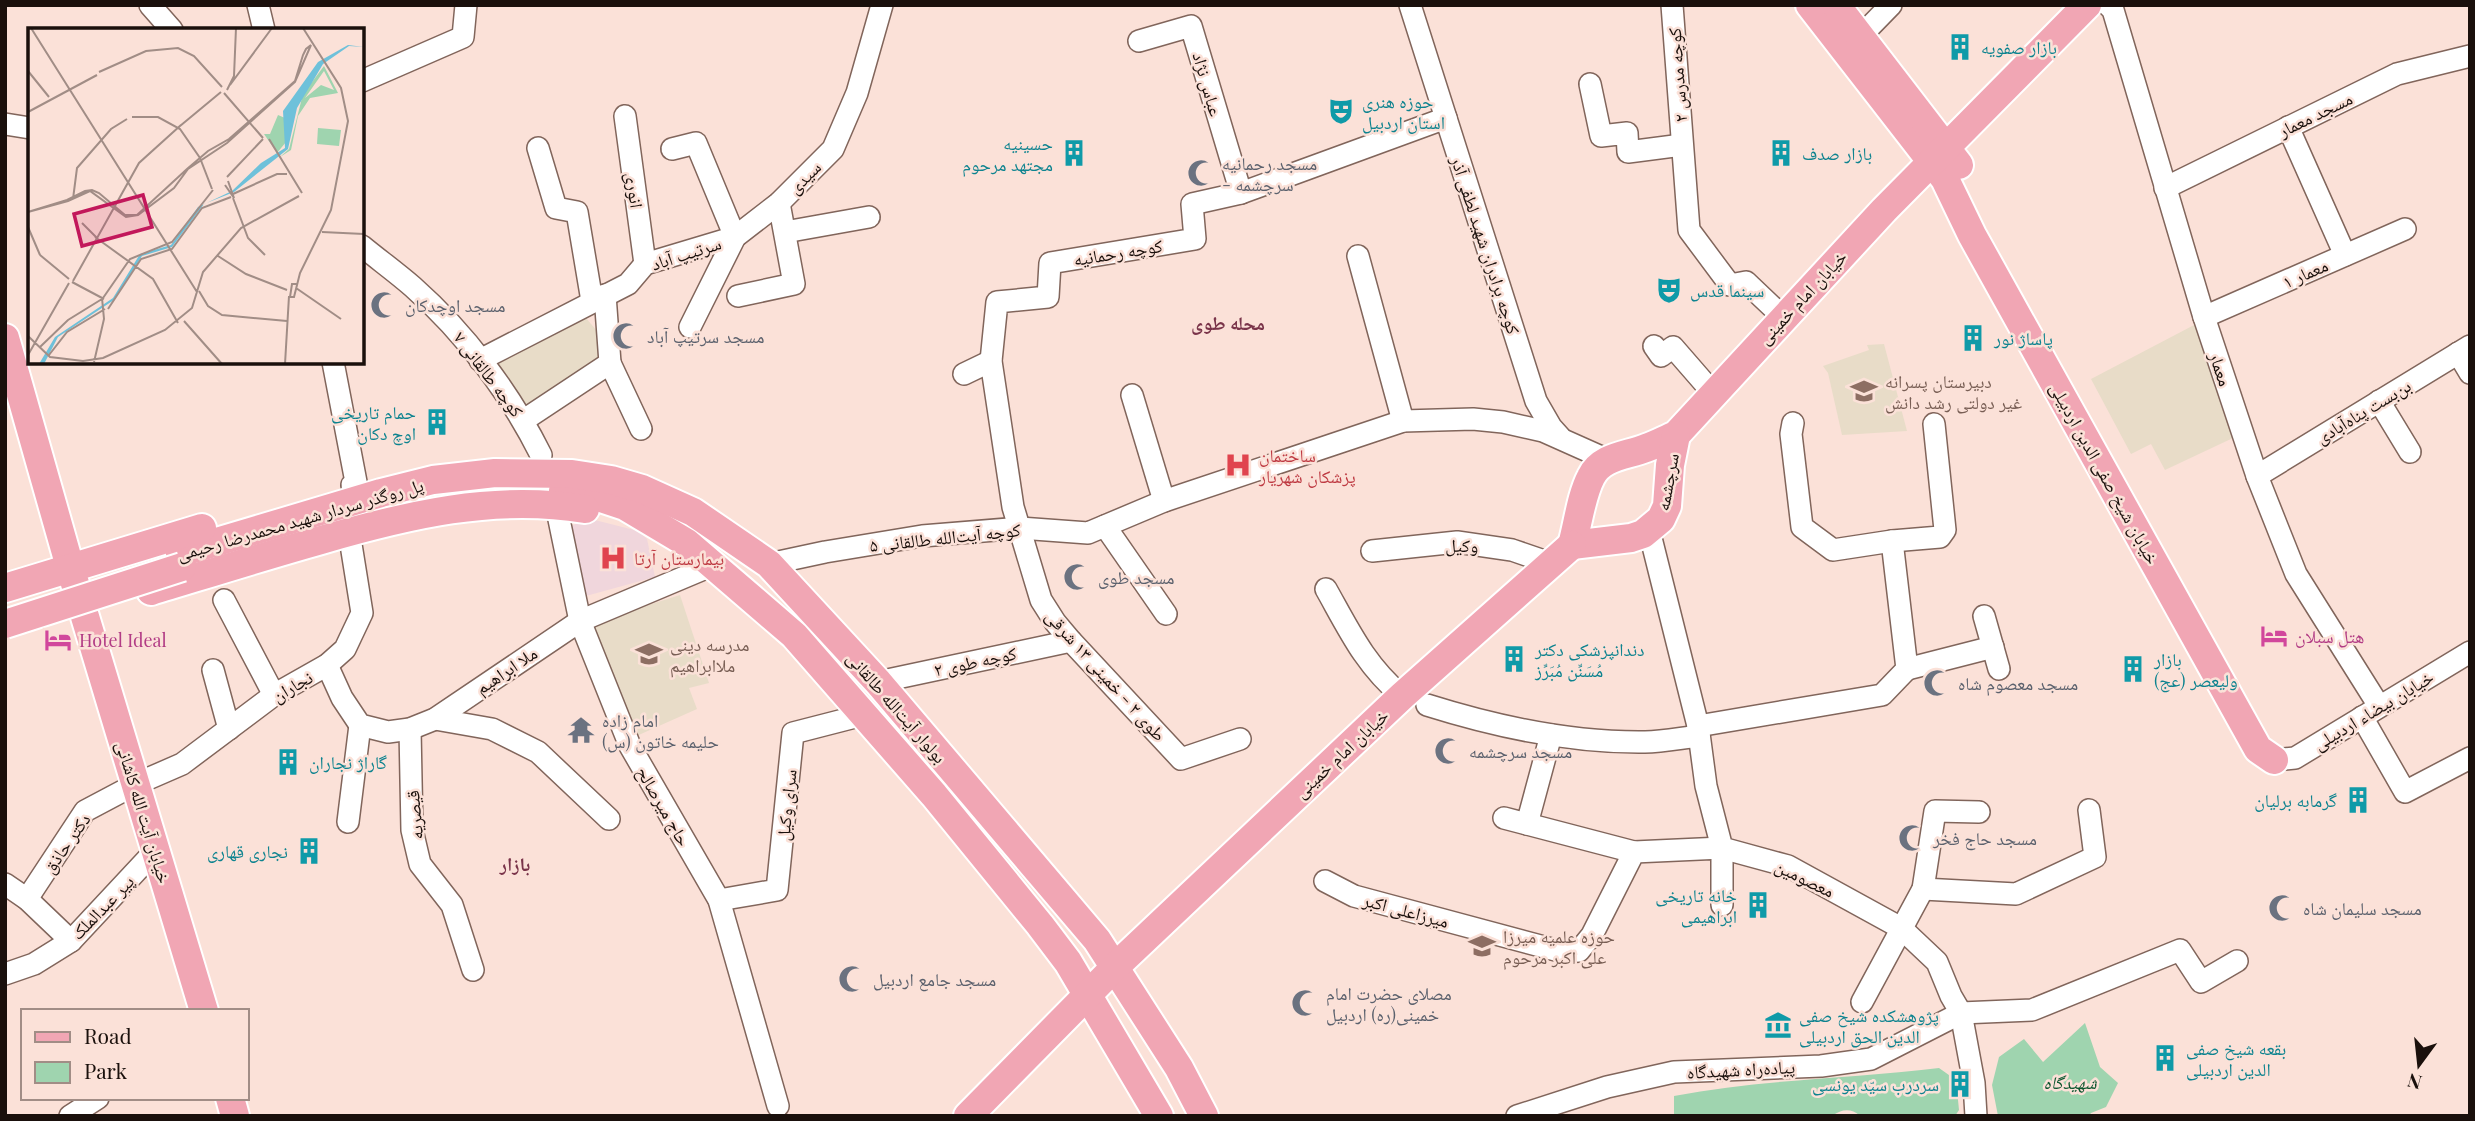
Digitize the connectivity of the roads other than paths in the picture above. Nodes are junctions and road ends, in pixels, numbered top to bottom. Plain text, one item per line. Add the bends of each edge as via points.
1 (150, 5) edge
2 (258, 5) edge
3 (466, 5) edge
4 (1410, 5) edge
5 (1672, 5) edge
6 (1810, 5) edge
7 (1836, 5) edge
8 (1891, 5) edge
9 (885, 6) edge
10 (2103, 7) edge
11 (170, 28) edge
12 (264, 28) edge
13 (1139, 41) dead end
14 (1853, 44) junction
15 (2470, 56) edge
16 (364, 80) edge
17 (1591, 84) dead end
18 (625, 116) dead end
19 (1446, 118) junction
20 (5, 124) edge
21 (2288, 127) junction
22 (28, 128) edge
23 (1682, 145) junction
24 (538, 148) dead end
25 (672, 149) dead end
26 (1946, 164) junction
27 (2165, 188) junction
28 (1241, 193) junction
29 (779, 203) junction
30 (869, 217) dead end
31 (2405, 229) dead end
32 (785, 232) junction
33 (735, 237) junction
34 (364, 248) edge
35 (2345, 255) junction
36 (1358, 256) dead end
37 (645, 264) junction
38 (738, 296) dead end
39 (599, 298) junction
40 (1783, 317) junction
41 (2204, 317) junction
42 (690, 327) dead end
43 (5, 338) edge
44 (1654, 346) dead end
45 (2464, 350) edge
46 (480, 359) junction
47 (991, 361) junction
48 (610, 363) junction
49 (333, 364) edge
50 (2470, 373) edge
51 (964, 374) dead end
52 (1713, 393) junction
53 (1132, 395) dead end
54 (2379, 401) junction
55 (524, 420) junction
56 (1403, 421) junction
57 (1793, 423) dead end
58 (1934, 424) dead end
59 (641, 429) dead end
60 (1676, 435) junction
61 (1562, 439) junction
62 (2410, 452) dead end
63 (541, 455) junction
64 (1608, 460) junction
65 (2257, 476) junction
66 (352, 485) junction
67 (634, 497) junction
68 (1164, 501) junction
69 (556, 505) junction
70 (694, 512) junction
71 (1105, 526) junction
72 (1020, 527) junction
73 (349, 532) junction
74 (1643, 534) junction
75 (1892, 541) junction
76 (687, 543) junction
77 (1572, 545) junction
78 (139, 547) junction
79 (1372, 551) dead end
80 (181, 560) junction
81 (1550, 563) junction
82 (769, 564) junction
83 (713, 565) junction
84 (59, 571) junction
85 (5, 588) edge
86 (1326, 589) dead end
87 (151, 591) junction
88 (224, 600) dead end
89 (5, 607) edge
90 (1167, 614) dead end
91 (73, 616) junction
92 (1984, 616) dead end
93 (580, 621) junction
94 (5, 624) edge
95 (5, 637) edge
96 (1071, 641) junction
97 (1993, 647) junction
98 (2470, 652) edge
99 (327, 665) junction
100 (1907, 668) junction
101 (1999, 669) dead end
102 (213, 670) dead end
103 (878, 682) junction
104 (274, 695) junction
105 (1414, 700) junction
106 (2370, 712) junction
107 (863, 715) junction
108 (436, 719) junction
109 (360, 724) junction
110 (229, 729) junction
111 (410, 729) junction
112 (1699, 731) junction
113 (1551, 735) junction
114 (1240, 739) dead end
115 (2470, 758) edge
116 (2274, 760) joint
117 (136, 784) junction
118 (2089, 810) dead end
119 (1979, 812) dead end
120 (1504, 818) dead end
121 (609, 819) dead end
122 (348, 822) dead end
123 (1527, 824) junction
124 (1722, 848) junction
125 (155, 851) junction
126 (1634, 852) junction
127 (1325, 881) dead end
128 (5, 884) edge
129 (1923, 889) junction
130 (1878, 895) dead end
131 (27, 899) junction
132 (719, 900) junction
133 (1722, 905) dead end
134 (1894, 924) junction
135 (71, 942) junction
136 (2237, 961) dead end
137 (1116, 966) junction
138 (473, 970) dead end
139 (5, 974) edge
140 (1087, 994) junction
141 (1862, 1002) dead end
142 (203, 1009) edge
143 (1961, 1013) junction
144 (95, 1100) edge
145 (778, 1105) dead end
146 (70, 1116) edge
147 (968, 1116) edge
148 (1159, 1116) edge
149 (1204, 1116) edge
150 (1517, 1116) edge
151 (1976, 1116) edge

1 - 11 street
2 - 12 street
3 - 16 street via 463,37
4 - 19 street, کوچه برادران شهید لطفی آذر
5 - 23 street, کوچه مدرس ۲
6 - 14 main road
7 - 14 main road
8 - 14 street
9 - 29 street, سیدی via 833,149
10 - 26 main road, خیابان امام خمینی
10 - 27 street, معمار
13 - 28 street, عباس نژاد via 1191,26
14 - 26 main road, خیابان شیخ صفی الدین اردبیلی
15 - 21 street, مسجد معمار via 2397,74
17 - 23 street via 1601,136 1628,133 1629,152
18 - 37 street, انوری
19 - 28 street, کوچه رحمانیه
19 - 61 street, کوچه برادران شهید لطفی آذر via 1536,401
20 - 22 street
21 - 27 street, مسجد معمار
21 - 35 street
23 - 40 street, کوچه مدرس ۲ via 1689,230 1730,285 1746,282
24 - 39 street via 556,208 577,212
25 - 33 street via 696,143
26 - 40 main road, خیابان امام خمینی
26 - 116 main road, خیابان شیخ صفی الدین اردبیلی via 1972,235 2258,748
27 - 41 street, معمار
28 - 47 street, کوچه رحمانیه via 1192,204 1195,239 1051,263 1048,297 997,302
29 - 32 street
29 - 33 street, سیدی
30 - 32 street
31 - 35 street, معمار ۱
32 - 38 street via 794,284
33 - 37 street, سرتیپ آباد
33 - 42 street, سیدی
34 - 46 street, کوچه طالقانی ۷ via 414,288
35 - 41 street, معمار ۱
36 - 56 street
37 - 39 street, سرتیپ آباد via 628,284
39 - 46 street, سرتیپ آباد
39 - 48 street
40 - 52 main road, خیابان امام خمینی
41 - 65 street, معمار
43 - 84 main road
44 - 52 street via 1661,356 1673,347
45 - 50 street
45 - 54 street, بن‌بست پناه‌آبادی
46 - 55 street, کوچه طالقانی ۷
47 - 51 street
47 - 72 street, کوچه رحمانیه
48 - 55 street
48 - 59 street
49 - 66 street via 356,482
52 - 60 main road, خیابان امام خمینی
53 - 68 street
54 - 62 street
54 - 65 street, بن‌بست پناه‌آبادی
55 - 63 street, کوچه طالقانی ۷
56 - 61 street, کوچه آیت‌الله طالقانی ۵ via 1503,422
56 - 68 street, کوچه آیت‌الله طالقانی ۵
57 - 75 street via 1790,434 1802,527 1833,550
58 - 75 street via 1945,530 1940,537
60 - 64 main road, سرچشمه
60 - 74 main road, سرچشمه via 1667,506 1661,519
61 - 64 street, کوچه آیت‌الله طالقانی ۵
63 - 66 main road via 420,467
63 - 70 main road via 625,466 652,476
64 - 77 main road via 1591,476
65 - 106 street, معمار via 2296,574
66 - 78 main road
67 - 70 main road, بولوار آیت‌الله طالقانی
67 - 76 main road, بولوار آیت‌الله طالقانی
67 - 80 main road, پل روگذر سردار شهید محمدرضا رحیمی via 611,480 572,474 495,473 433,480 346,502
68 - 71 street, کوچه آیت‌الله طالقانی ۵
69 - 73 main road via 443,509
69 - 76 main road via 583,508
69 - 93 street, حاج میرصالح
70 - 82 main road, بولوار آیت‌الله طالقانی
71 - 72 street, کوچه آیت‌الله طالقانی ۵ via 1088,533
71 - 90 street
72 - 82 street, کوچه آیت‌الله طالقانی ۵ via 922,536
72 - 96 street, طوی ۲ - خمینی ۱۳ شرقی via 1041,600
73 - 87 main road
73 - 99 street, نجاران via 362,613 345,649
74 - 77 main road
74 - 112 street via 1652,542
75 - 100 street
76 - 83 main road, بولوار آیت‌الله طالقانی
77 - 81 main road, خیابان امام خمینی
78 - 84 main road
78 - 87 main road via 130,558 130,575
79 - 81 street, وکیل via 1457,542 1512,550
80 - 89 main road, پل روگذر سردار شهید محمدرضا رحیمی
80 - 94 main road, پل روگذر سردار شهید محمدرضا رحیمی, bridge
81 - 105 main road, خیابان امام خمینی
82 - 103 main road, بولوار آیت‌الله طالقانی
83 - 93 street, ملا ابراهیم
83 - 107 main road, بولوار آیت‌الله طالقانی via 794,635
84 - 85 main road
84 - 91 main road, خیابان آیت الله کاشانی
86 - 105 street via 1363,655 1384,681
87 - 91 main road
88 - 104 street
91 - 95 main road
91 - 117 main road, خیابان آیت الله کاشانی
92 - 97 street
93 - 108 street, ملا ابراهیم
93 - 132 street, حاج میرصالح via 630,746
96 - 103 street, کوچه طوی ۲
96 - 114 street, طوی ۲ - خمینی ۱۳ شرقی via 1181,759
97 - 100 street
97 - 101 street
98 - 106 street, خیابان بیضاء اردبیلی
99 - 104 street, نجاران
99 - 109 street
100 - 112 street via 1882,695
102 - 110 street
103 - 137 main road, بولوار آیت‌الله طالقانی
104 - 110 street, نجاران
105 - 113 street via 1473,719
105 - 137 main road, خیابان امام خمینی
106 - 115 street, معمار via 2405,792
106 - 116 street, خیابان بیضاء اردبیلی via 2295,758
107 - 132 street, سرای وکیل via 793,733 777,890
107 - 140 main road, بولوار آیت‌الله طالقانی via 1041,925
108 - 111 street, ملا ابراهیم
108 - 121 street via 492,729 538,752
109 - 111 street, ملا ابراهیم via 388,732
109 - 122 street
110 - 117 street, نجاران via 182,764
111 - 138 street, قیصریه via 412,830 420,864 452,905
112 - 113 street via 1646,742
112 - 124 street via 1706,786
113 - 123 street
117 - 125 main road, خیابان آیت الله کاشانی
117 - 131 street, دکتر حاذق via 85,811
118 - 129 street via 2095,857 2016,894
119 - 129 street via 1935,811
120 - 123 street
123 - 126 street
124 - 126 street
124 - 133 street
124 - 134 street, معصومین via 1788,866
125 - 135 street, پیر عبدالملک
125 - 142 main road, خیابان آیت الله کاشانی
126 - 127 street, میرزاعلی اکبر via 1592,935 1579,951 1563,952 1354,896
128 - 131 street
129 - 134 street
130 - 134 street
131 - 135 street
132 - 145 street, حاج میرصالح
134 - 141 street
134 - 143 street, معصومین via 1937,962
135 - 139 street, پیر عبدالملک via 34,964
136 - 143 street via 2201,982 2180,950 2032,1010
137 - 140 main road, خیابان امام خمینی
137 - 149 main road, بولوار آیت‌الله طالقانی
140 - 147 main road
140 - 148 main road, بولوار آیت‌الله طالقانی
143 - 150 street, پیاده‌راه شهیدگاه via 1871,1059 1821,1066 1674,1072 1607,1087
143 - 151 street, معصومین
144 - 146 street

